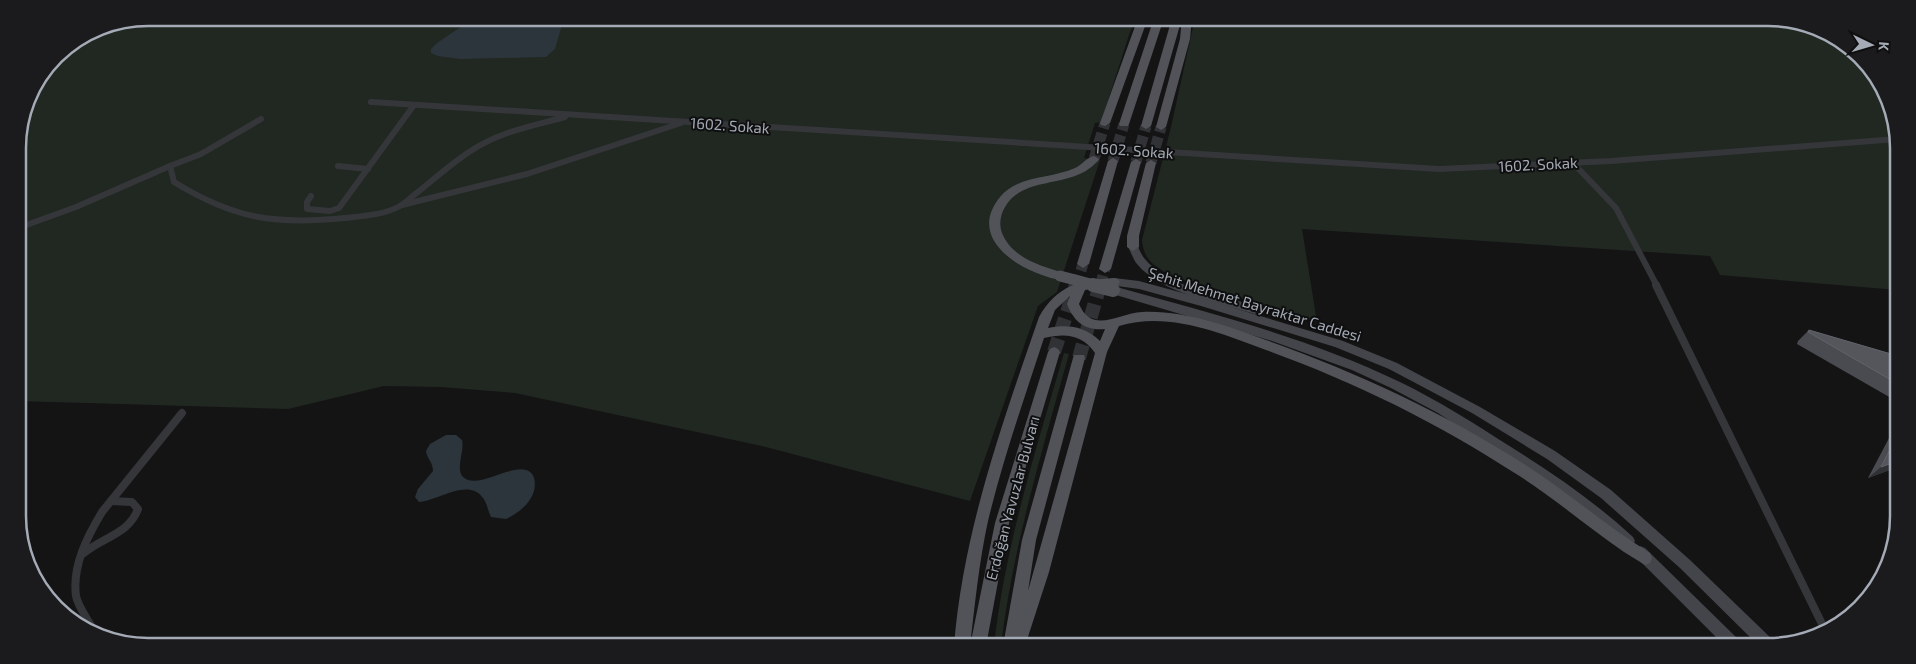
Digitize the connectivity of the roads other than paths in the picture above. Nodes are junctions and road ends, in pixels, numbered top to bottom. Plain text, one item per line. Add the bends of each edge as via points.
1 (1140, 26) edge
2 (1156, 26) edge
3 (1175, 26) edge
4 (1186, 26) edge
5 (371, 102) dead end
6 (414, 105) junction
7 (571, 115) junction
8 (262, 119) dead end
9 (683, 122) junction
10 (1105, 123) tunnel mouth
11 (1124, 124) tunnel mouth
12 (1146, 126) tunnel mouth
13 (1161, 126) tunnel mouth
14 (1889, 140) edge
15 (1094, 159) tunnel mouth
16 (1113, 160) tunnel mouth
17 (1136, 162) tunnel mouth
18 (1151, 163) tunnel mouth
19 (1573, 163) junction
20 (170, 166) junction
21 (338, 166) dead end
22 (368, 169) junction
23 (311, 196) dead end
24 (400, 206) junction
25 (27, 225) edge
26 (1133, 247) joint
27 (1083, 264) tunnel mouth
28 (1105, 269) tunnel mouth
29 (1113, 286) junction
30 (1080, 287) junction
31 (1114, 323) junction
32 (1302, 332) junction
33 (1039, 334) junction
34 (1054, 352) tunnel mouth
35 (1101, 352) junction
36 (1079, 358) tunnel mouth
37 (182, 413) dead end
38 (111, 501) junction
39 (96, 523) junction
40 (118, 533) junction
41 (80, 557) junction
42 (1645, 558) junction
43 (89, 622) edge
44 (1822, 625) edge
45 (963, 637) edge
46 (979, 637) edge
47 (1012, 637) edge
48 (1020, 637) edge
49 (1725, 637) edge
50 (1760, 637) edge

1 - 10 main road
2 - 11 main road
3 - 12 main road
4 - 13 main road
5 - 6 street, 1602. Sokak
6 - 7 street, 1602. Sokak
6 - 22 street
7 - 9 street, 1602. Sokak
7 - 24 street via 503,134 480,144
8 - 20 street via 202,154
9 - 19 street, 1602. Sokak via 1439,169
9 - 24 street via 527,174
14 - 19 street, 1602. Sokak
15 - 29 main road, bridge via 1079,170 1030,183 1014,191 996,214 995,228 1000,242 1010,254 1032,267
16 - 27 main road
17 - 28 main road
18 - 26 main road via 1132,236
19 - 44 street via 1616,208 1631,234
20 - 24 street via 174,182 189,192 221,209 247,216 283,222 370,214
20 - 25 street
21 - 22 street
22 - 23 street via 339,208 330,211 307,209
26 - 32 main road via 1140,262 1162,280 1257,311
29 - 30 main road
29 - 32 main road, Şehit Mehmet Bayraktar Caddesi via 1139,285
29 - 42 main road, Şehit Mehmet Bayraktar Caddesi via 1292,342 1433,404 1587,505
30 - 31 main road via 1073,304 1080,318 1096,326
30 - 33 main road via 1055,301
31 - 35 main road
31 - 42 main road via 1124,318 1146,316 1182,320 1262,343 1349,378 1432,417 1519,468
32 - 50 main road, Şehit Mehmet Bayraktar Caddesi via 1393,366 1496,421 1568,466 1639,522
33 - 35 main road via 1075,330 1089,336
33 - 45 main road via 982,520
34 - 46 main road, Erdoğan Yavuzlar Bulvarı via 1002,523
35 - 48 main road via 1042,572
36 - 47 main road, Erdoğan Yavuzlar Bulvarı via 1029,540
37 - 38 street
38 - 39 street
38 - 40 street via 132,502 138,509 136,519
39 - 40 street via 97,531
39 - 41 street
40 - 41 street via 100,540
41 - 43 street via 76,568 76,598
42 - 49 main road, Şehit Mehmet Bayraktar Caddesi

